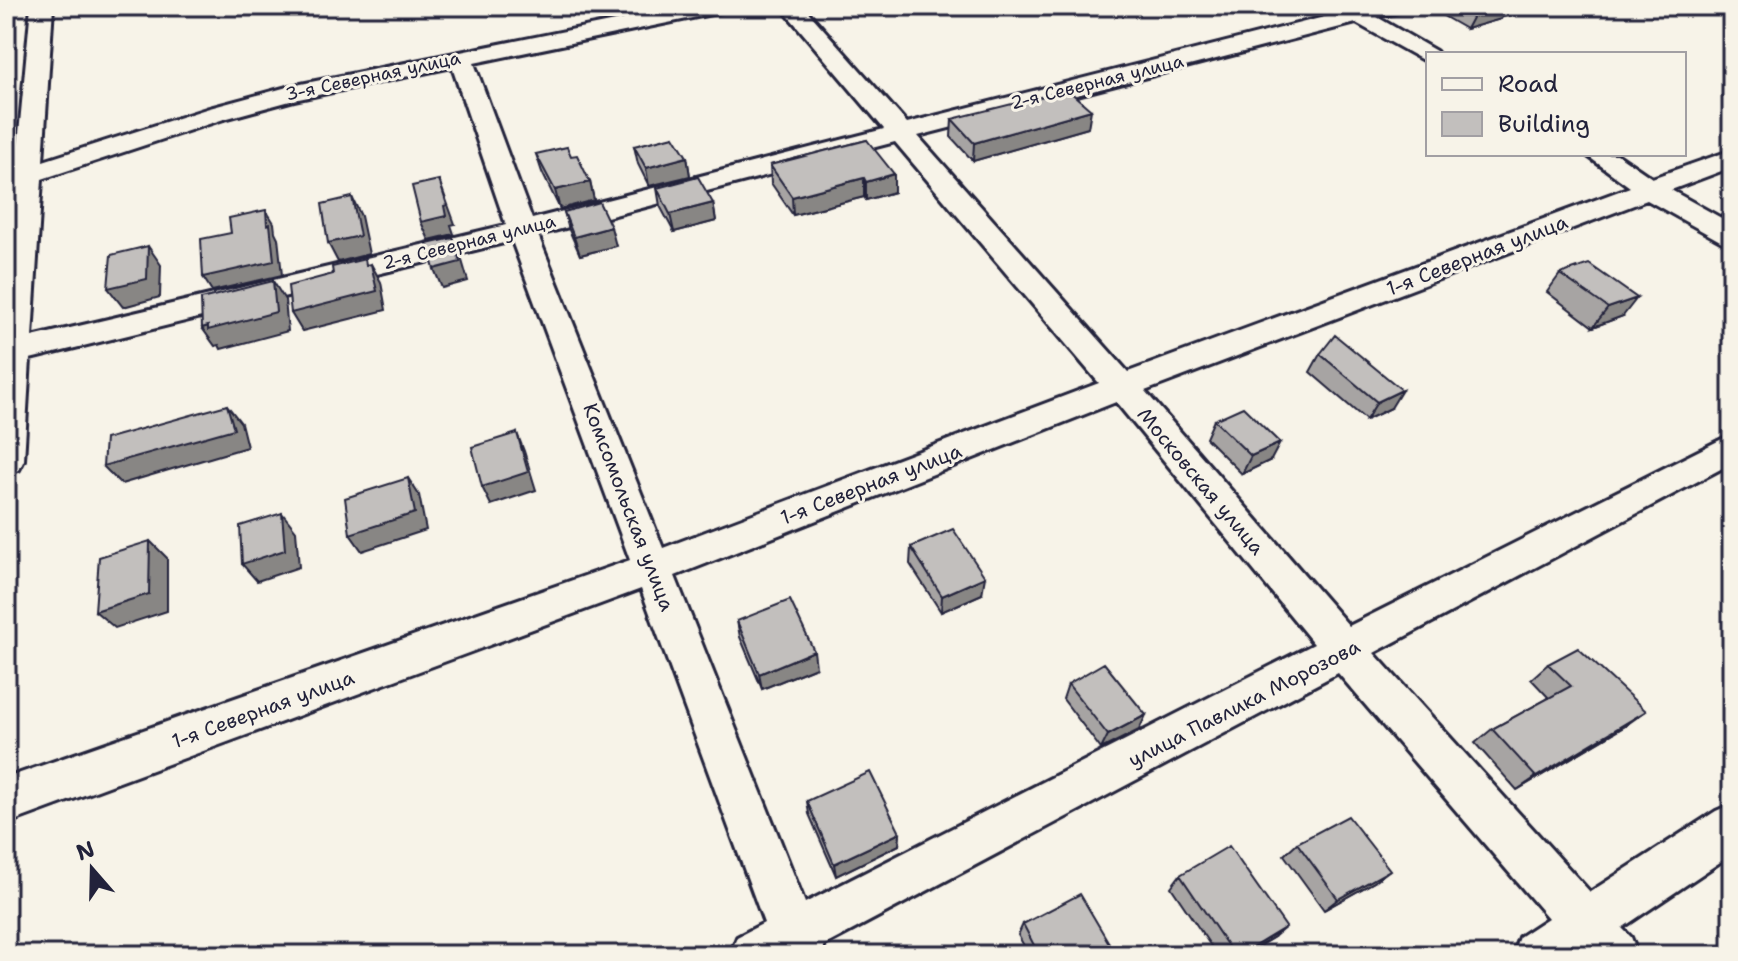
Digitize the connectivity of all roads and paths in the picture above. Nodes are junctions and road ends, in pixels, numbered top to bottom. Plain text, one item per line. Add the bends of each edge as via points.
1 (42, 6) edge
2 (721, 6) edge
3 (791, 6) edge
4 (1395, 6) edge
5 (1350, 11) edge
6 (1426, 55) edge
7 (460, 57) junction
8 (901, 132) junction
9 (18, 141) edge
10 (1601, 156) edge
11 (1732, 158) edge
12 (31, 174) junction
13 (1650, 190) junction
14 (522, 230) junction
15 (1732, 236) edge
16 (11, 352) edge
17 (1122, 387) junction
18 (1732, 447) edge
19 (6, 460) edge
20 (653, 568) junction
21 (1345, 651) junction
22 (6, 801) edge
23 (1732, 827) edge
24 (1600, 939) edge
25 (798, 946) edge
26 (755, 955) edge
27 (1537, 955) edge

1 - 9 street
2 - 7 street, 3-я Северная улица
3 - 8 street, Московская улица
4 - 5 street, 2-я Северная улица
5 - 6 street
5 - 8 street, 2-я Северная улица
7 - 12 street, 3-я Северная улица via 230,109
7 - 14 street, Комсомольская улица
8 - 14 street, 2-я Северная улица
8 - 17 street, Московская улица
9 - 12 street
10 - 13 street
11 - 13 street, 1-я Северная улица
12 - 16 street
13 - 15 street
13 - 17 street, 1-я Северная улица
14 - 16 street, 2-я Северная улица
14 - 20 street, Комсомольская улица
16 - 19 street
17 - 20 street, 1-я Северная улица
17 - 21 street, Московская улица
18 - 21 street, улица Павлика Морозова
20 - 22 street, 1-я Северная улица
20 - 25 street, Комсомольская улица
21 - 24 street, Московская улица
21 - 25 street, улица Павлика Морозова
23 - 24 street
24 - 27 street
25 - 26 street, улица Павлика Морозова

